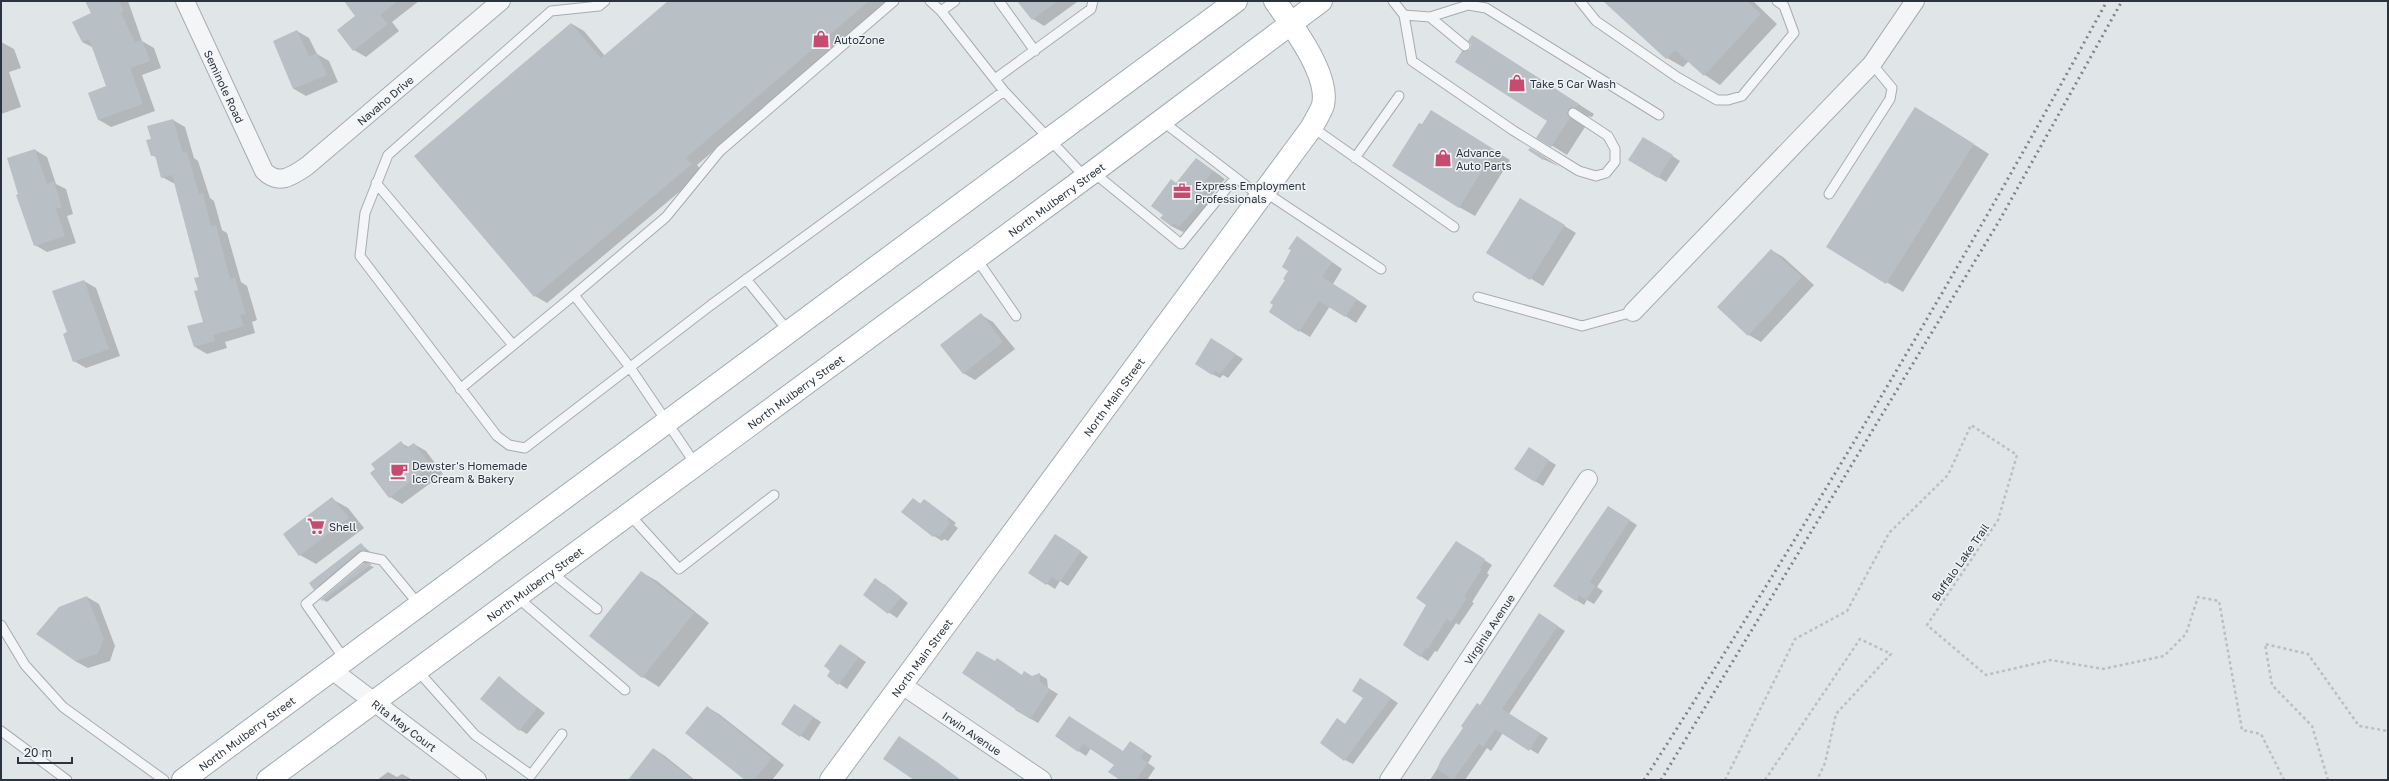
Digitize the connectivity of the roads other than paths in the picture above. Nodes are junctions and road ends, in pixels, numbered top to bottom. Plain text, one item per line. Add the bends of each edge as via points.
1 (185, 1) edge
2 (501, 1) edge
3 (605, 1) edge
4 (894, 1) edge
5 (930, 1) edge
6 (955, 1) edge
7 (999, 1) edge
8 (1093, 1) edge
9 (1236, 1) edge
10 (1275, 1) edge
11 (1321, 1) edge
12 (1394, 1) edge
13 (1580, 1) edge
14 (1777, 1) edge
15 (1915, 1) edge
16 (940, 11) junction
17 (1404, 15) junction
18 (1430, 17) junction
19 (1290, 23) junction
20 (1465, 46) dead end
21 (1035, 51) junction
22 (1872, 64) junction
23 (995, 79) junction
24 (1004, 91) junction
25 (1399, 96) dead end
26 (1573, 113) dead end
27 (1659, 115) dead end
28 (1161, 120) junction
29 (1312, 127) junction
30 (1050, 139) junction
31 (1355, 158) junction
32 (264, 171) joint
33 (1089, 175) junction
34 (1235, 178) junction
35 (376, 183) junction
36 (1263, 194) junction
37 (1829, 194) dead end
38 (1454, 227) dead end
39 (976, 258) junction
40 (1381, 269) dead end
41 (746, 278) junction
42 (574, 295) junction
43 (1478, 297) dead end
44 (1633, 312) joint
45 (1016, 316) dead end
46 (789, 332) junction
47 (514, 345) junction
48 (629, 366) junction
49 (460, 388) junction
50 (668, 422) junction
51 (696, 465) junction
52 (1588, 479) dead end
53 (774, 495) dead end
54 (628, 513) junction
55 (550, 571) junction
56 (516, 596) junction
57 (420, 606) junction
58 (597, 609) dead end
59 (1, 625) edge
60 (339, 665) junction
61 (417, 670) junction
62 (902, 686) junction
63 (625, 690) dead end
64 (374, 703) junction
65 (1, 731) edge
66 (562, 734) dead end
67 (279, 777) edge
68 (67, 780) edge
69 (164, 780) edge
70 (183, 780) edge
71 (477, 780) edge
72 (831, 780) edge
73 (1042, 780) edge
74 (1389, 780) edge

1 - 32 street, Seminole Road
2 - 32 street, Navaho Drive via 307,166 290,177 280,179 270,178
3 - 35 lane via 599,6 551,11 388,155
4 - 42 lane via 720,151 666,217
5 - 16 lane
6 - 16 lane
7 - 21 lane
8 - 21 lane via 1091,9
9 - 30 main road, North Mulberry Street
10 - 19 main road, North Main Street
11 - 19 main road, North Mulberry Street
12 - 17 lane
13 - 14 lane via 1596,21 1677,77 1717,100 1742,96 1794,33 1784,6
15 - 22 street
16 - 23 lane
17 - 18 lane
17 - 26 lane via 1412,61 1514,131 1579,171 1596,176 1606,173 1615,162 1616,149 1608,136
18 - 20 lane
18 - 27 lane via 1468,5 1486,8
19 - 28 main road, North Mulberry Street
19 - 29 main road, North Main Street via 1310,55 1322,87 1323,105
21 - 23 lane
22 - 37 lane via 1892,88 1890,99
22 - 44 street
23 - 24 lane
24 - 30 lane
24 - 41 lane
25 - 31 lane
28 - 33 main road, North Mulberry Street
28 - 34 lane
29 - 31 lane
29 - 36 main road, North Main Street
30 - 33 lane
30 - 46 main road, North Mulberry Street
31 - 38 lane
33 - 34 lane via 1181,244
33 - 39 main road, North Mulberry Street
34 - 36 lane
35 - 47 lane
35 - 49 lane via 365,213 360,256
36 - 40 lane
36 - 62 main road, North Main Street
39 - 45 lane
39 - 51 main road, North Mulberry Street
41 - 46 lane
41 - 48 lane
42 - 47 lane
42 - 48 lane
43 - 44 lane via 1582,326
46 - 50 main road, North Mulberry Street
47 - 49 lane
48 - 49 lane via 525,448 509,445 497,436
48 - 50 lane
50 - 51 lane
50 - 57 main road, North Mulberry Street
51 - 54 main road, North Mulberry Street
52 - 74 street, Virginia Avenue
53 - 54 lane via 679,568
54 - 55 main road, North Mulberry Street
55 - 56 main road, North Mulberry Street
55 - 58 lane
56 - 61 main road, North Mulberry Street
56 - 63 lane
57 - 60 main road, North Mulberry Street
57 - 60 lane via 382,560 363,556 306,604
59 - 69 lane via 25,665 63,707
60 - 64 street, Rita May Court
60 - 70 main road, North Mulberry Street
61 - 64 main road, North Mulberry Street
61 - 66 lane via 475,735 531,775
62 - 72 main road, North Main Street
62 - 73 street, Irwin Avenue
64 - 67 main road, North Mulberry Street
64 - 71 street, Rita May Court
65 - 68 lane

